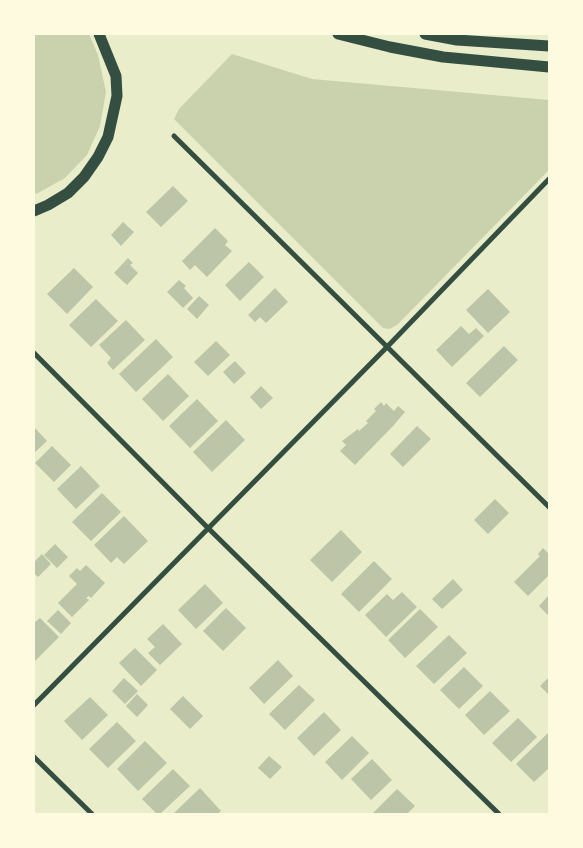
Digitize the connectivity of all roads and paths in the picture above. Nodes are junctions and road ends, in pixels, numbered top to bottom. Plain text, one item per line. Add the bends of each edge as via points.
1 (99, 34) edge
2 (338, 34) edge
3 (425, 34) edge
4 (549, 46) edge
5 (549, 67) edge
6 (174, 136) dead end
7 (549, 181) edge
8 (34, 211) edge
9 (387, 347) junction
10 (34, 354) edge
11 (549, 507) edge
12 (208, 528) junction
13 (34, 705) edge
14 (34, 757) edge
15 (92, 814) edge
16 (499, 814) edge

1 - 8 highway via 116,76 117,96 108,136 98,158 68,194
2 - 5 highway via 443,57
3 - 4 highway via 457,40
6 - 9 street
7 - 9 street
9 - 11 street
9 - 12 street
10 - 12 street
12 - 13 street
12 - 16 street
14 - 15 street

